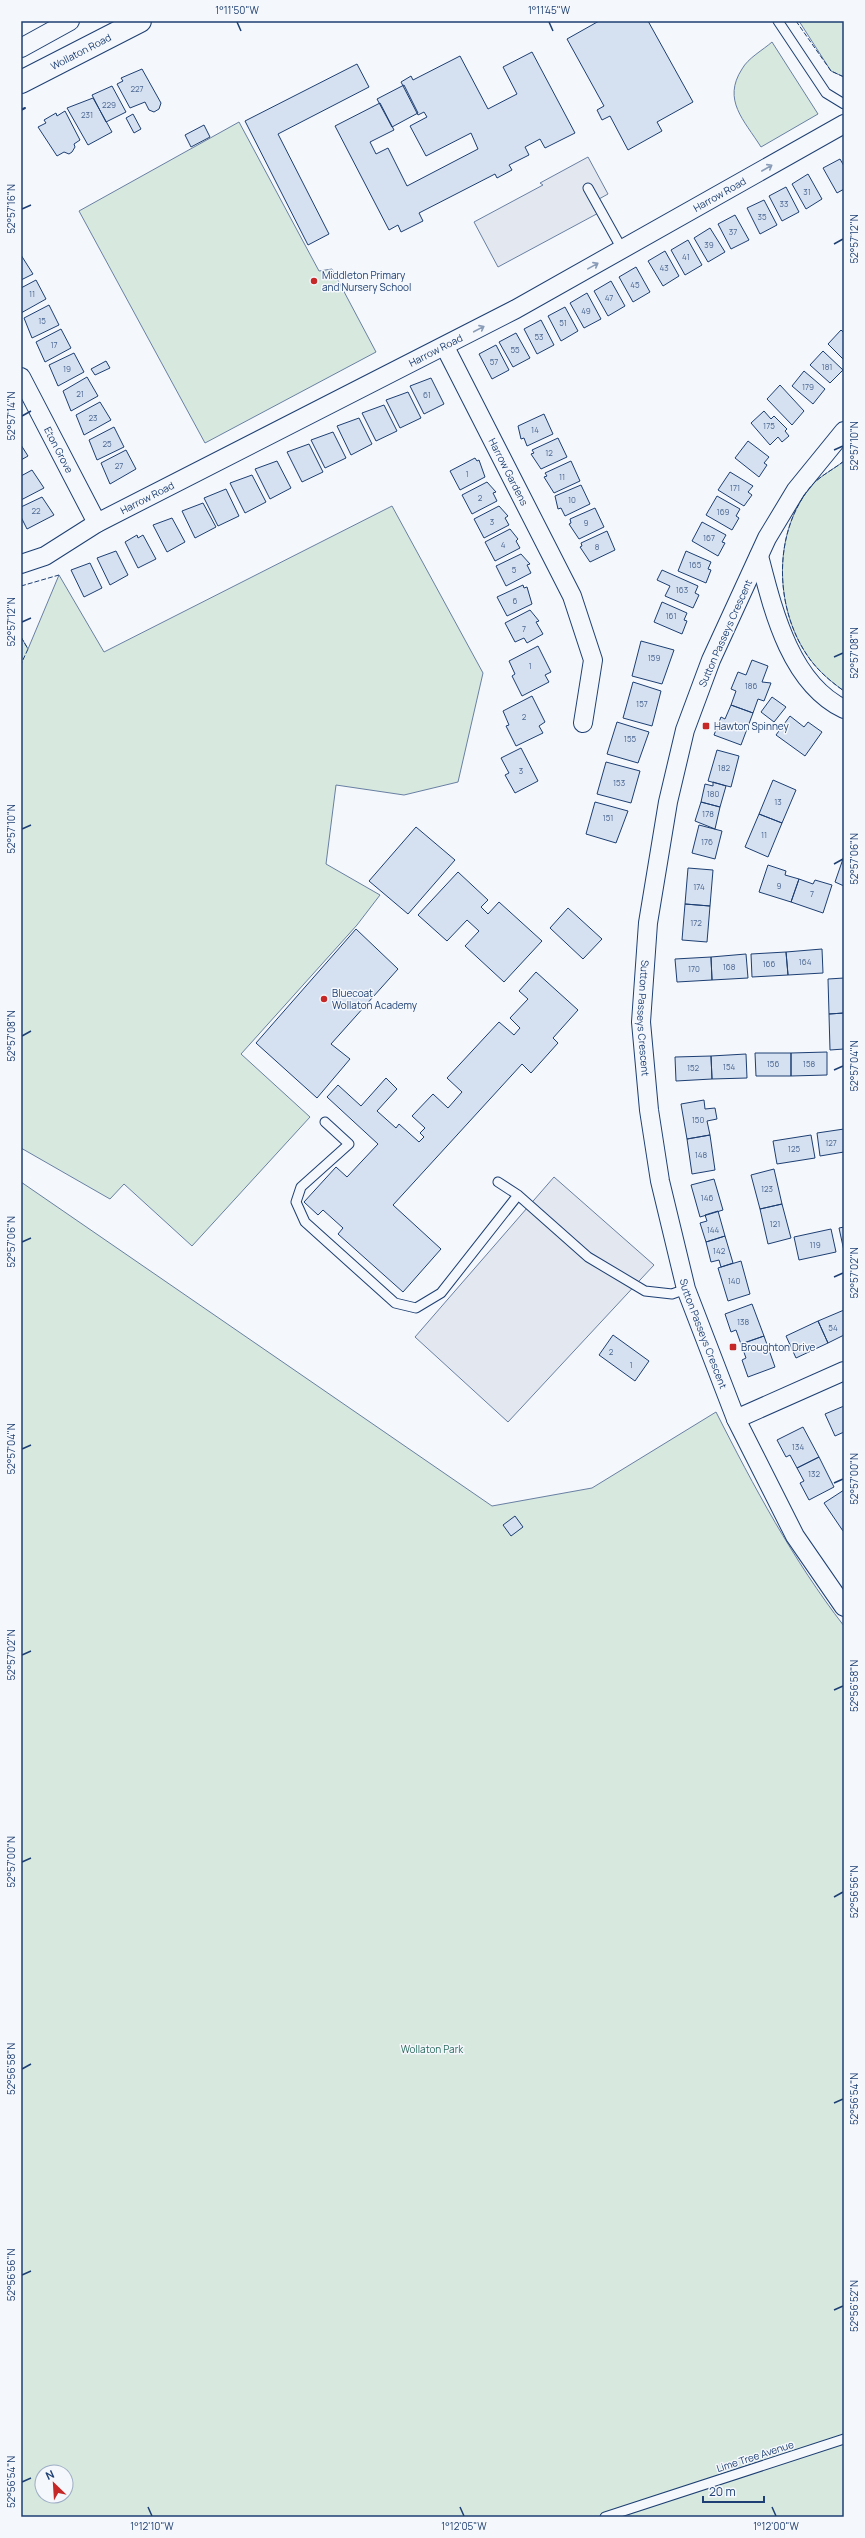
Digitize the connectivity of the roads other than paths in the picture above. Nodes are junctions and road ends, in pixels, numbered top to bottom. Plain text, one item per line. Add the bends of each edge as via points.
1 (70, 21) edge
2 (140, 21) edge
3 (778, 21) edge
4 (21, 48) edge
5 (21, 82) edge
6 (844, 104) edge
7 (844, 124) edge
8 (588, 188) dead end
9 (622, 250) junction
10 (445, 347) junction
11 (21, 377) edge
12 (844, 431) edge
13 (97, 523) junction
14 (759, 556) junction
15 (21, 564) edge
16 (844, 709) edge
17 (583, 723) dead end
18 (325, 1122) dead end
19 (498, 1182) dead end
20 (518, 1195) junction
21 (686, 1289) junction
22 (844, 1371) edge
23 (736, 1419) junction
24 (844, 1607) edge
25 (844, 2439) edge
26 (605, 2517) edge

1 - 4 street
2 - 5 main road, Wollaton Road
3 - 6 lane via 826,93
9 -> 7 street, Harrow Road
8 - 9 lane
10 -> 9 street, Harrow Road
10 - 13 street, Harrow Road
10 - 17 street, Harrow Gardens via 572,596 593,660
11 - 13 street, Eton Grove
12 - 14 street, Sutton Passeys Crescent via 796,490
13 - 15 street, Harrow Road via 45,556
14 - 16 street via 783,635 805,676 828,701
14 - 21 street, Sutton Passeys Crescent via 711,660 685,730 668,802 648,923 641,1022 649,1110 660,1181
18 - 20 lane via 349,1144 301,1187 296,1202 304,1222 395,1303 416,1308 441,1293
19 - 20 lane
20 - 21 lane via 588,1257 645,1291 672,1294
21 - 23 street, Sutton Passeys Crescent
22 - 23 street
23 - 24 street, Sutton Passeys Crescent via 795,1536
25 - 26 lane, Lime Tree Avenue

